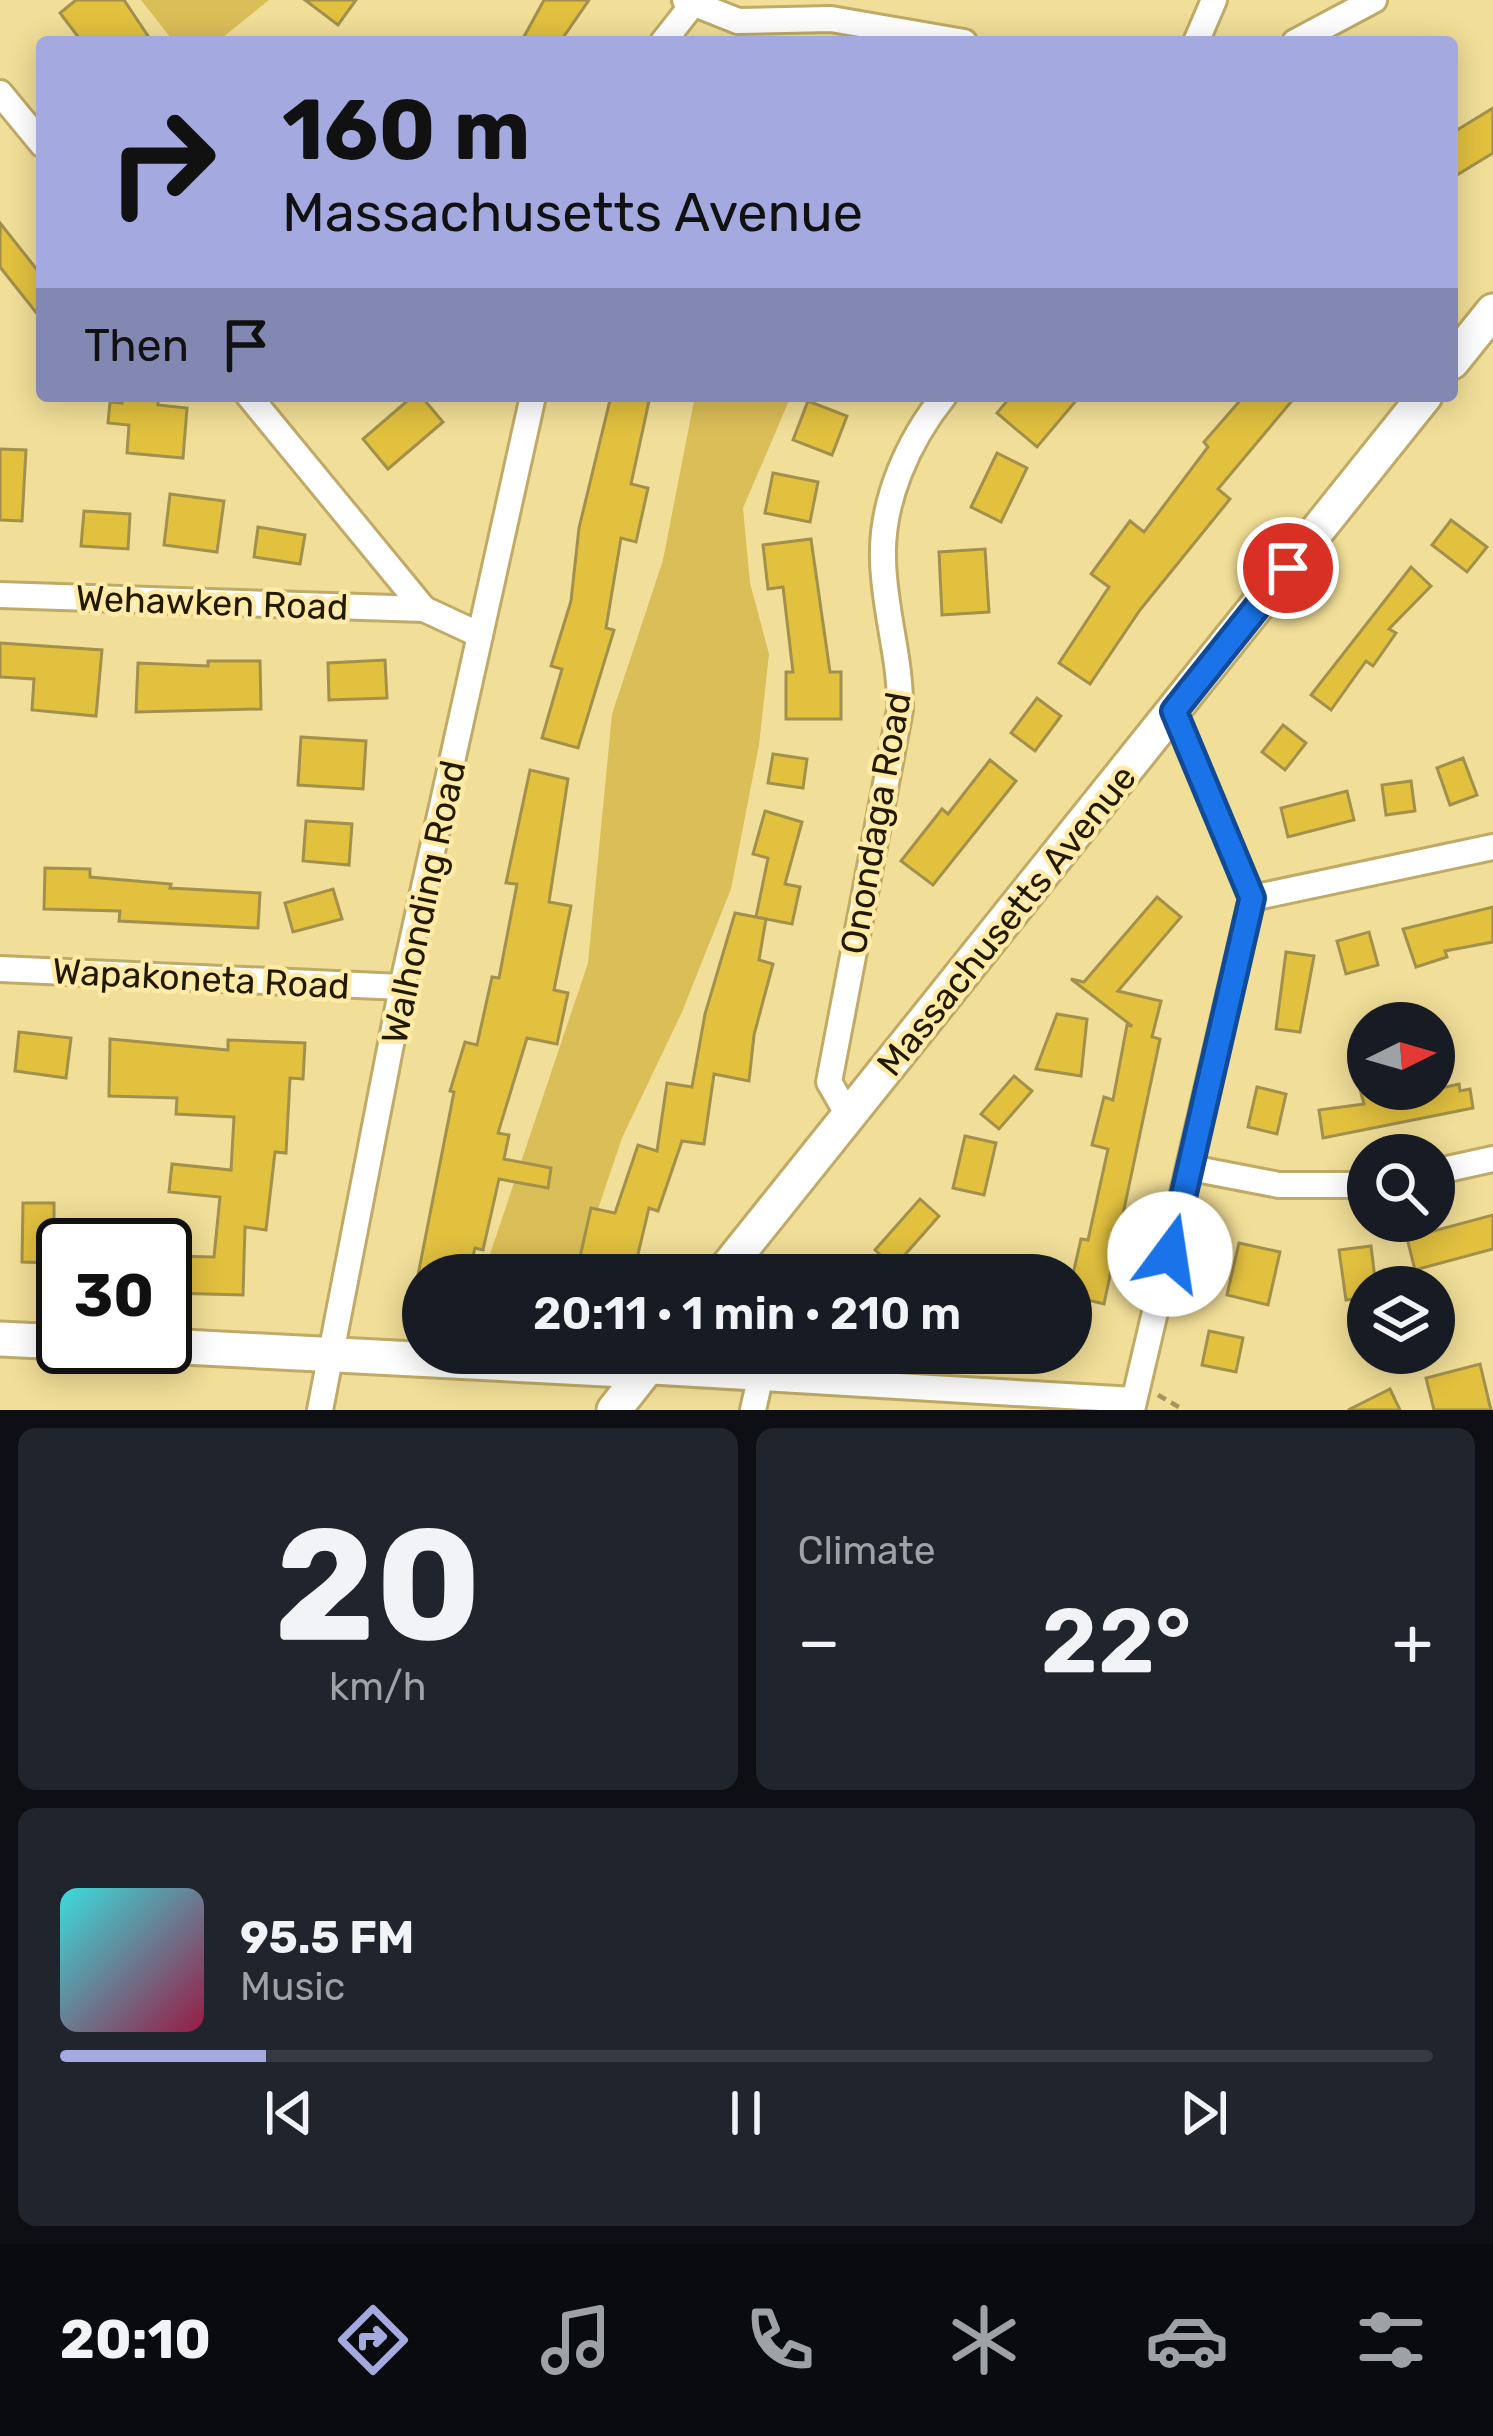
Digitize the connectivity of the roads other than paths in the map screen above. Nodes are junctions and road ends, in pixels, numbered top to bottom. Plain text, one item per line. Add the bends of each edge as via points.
1 (1214, 0) edge
2 (1373, 0) edge
3 (691, 2) edge
4 (667, 36) edge
5 (928, 36) edge
6 (1199, 36) edge
7 (1306, 36) edge
8 (0, 93) edge
9 (0, 127) edge
10 (36, 136) edge
11 (1490, 322) edge
12 (1458, 356) edge
13 (254, 402) edge
14 (532, 402) edge
15 (939, 402) edge
16 (1420, 402) edge
17 (0, 595) edge
18 (424, 609) junction
19 (480, 635) junction
20 (1174, 711) junction
21 (1493, 847) edge
22 (1252, 898) junction
23 (0, 969) edge
24 (402, 987) junction
25 (848, 1115) junction
26 (1493, 1159) edge
27 (1455, 1167) edge
28 (1191, 1168) junction
29 (1347, 1185) edge
30 (738, 1254) edge
31 (0, 1339) edge
32 (36, 1341) edge
33 (192, 1347) edge
34 (331, 1354) junction
35 (402, 1356) edge
36 (642, 1374) edge
37 (728, 1374) edge
38 (760, 1379) junction
39 (1133, 1405) edge
40 (320, 1410) edge
41 (614, 1410) edge
42 (753, 1410) edge

1 - 6 street
2 - 7 street
3 - 4 street
3 - 5 street via 738,21 831,20
8 - 10 street
9 - 10 street
11 - 12 main road
13 - 18 street
14 - 19 street, Walhonding Road
15 - 25 street, Onondaga Road via 918,428 890,497 883,560 901,664 900,710 829,1082
16 - 20 main road, Massachusetts Avenue
17 - 18 street, Wehawken Road
18 - 19 street
19 - 24 street, Walhonding Road
20 - 22 street
20 - 25 main road, Massachusetts Avenue
21 - 22 street
22 - 28 street
23 - 24 street, Wapakoneta Road
24 - 34 street, Walhonding Road
25 - 30 main road, Massachusetts Avenue
26 - 27 street
28 - 29 street via 1279,1185
28 - 39 street
31 - 32 main road
33 - 34 main road
34 - 35 main road
34 - 40 street, Walhonding Road
36 - 41 main road
37 - 38 street
38 - 39 street
38 - 42 street

